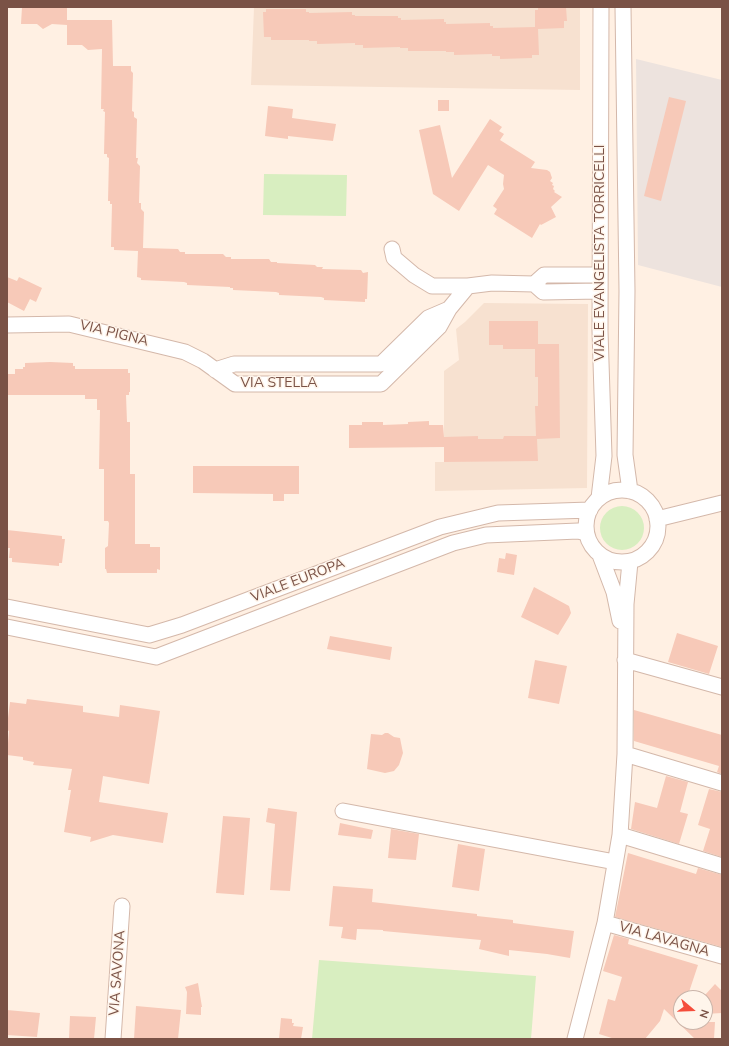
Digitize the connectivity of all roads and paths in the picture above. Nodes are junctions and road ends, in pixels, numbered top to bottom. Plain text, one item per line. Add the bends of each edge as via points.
1 (601, 7) edge
2 (623, 7) edge
3 (392, 249) dead end
4 (600, 275) junction
5 (534, 284) junction
6 (468, 286) junction
7 (600, 291) junction
8 (7, 325) edge
9 (215, 370) joint
10 (630, 491) junction
11 (599, 498) junction
12 (722, 503) edge
13 (590, 510) junction
14 (657, 519) junction
15 (586, 533) junction
16 (600, 556) junction
17 (630, 562) junction
18 (7, 607) edge
19 (7, 627) edge
20 (625, 654) junction
21 (722, 687) edge
22 (625, 754) junction
23 (722, 783) edge
24 (343, 811) dead end
25 (620, 835) junction
26 (615, 862) junction
27 (722, 866) edge
28 (122, 906) dead end
29 (605, 923) junction
30 (722, 956) edge
31 (113, 1039) edge
32 (575, 1039) edge

1 - 4 street, VIALE EVANGELISTA TORRICELLI
2 - 10 street, VIALE EVANGELISTA TORRICELLI via 627,291 625,455
3 - 6 street via 394,258 432,286
4 - 5 street via 544,275
4 - 7 street, VIALE EVANGELISTA TORRICELLI
5 - 6 street via 492,283
5 - 7 street via 543,292
6 - 9 street, VIA STELLA via 439,327 381,384 235,384
7 - 11 street, VIALE EVANGELISTA TORRICELLI via 604,456
8 - 9 street, VIA PIGNA via 70,324 185,352
10 - 11 street via 608,492
10 - 14 street via 641,495 650,504
11 - 13 street
12 - 14 street
13 - 15 street via 585,524
13 - 18 street, VIALE EUROPA via 498,513 440,527 182,625 149,635
14 - 17 street via 656,538 650,549 642,557
15 - 16 street
15 - 19 street, VIALE EUROPA via 569,531 486,535 453,543 156,657
16 - 17 street via 609,561
16 - 20 street via 614,592
17 - 20 street via 626,597
20 - 21 street
20 - 22 street
22 - 23 street
22 - 25 street
24 - 26 street
25 - 26 street
25 - 27 street
26 - 29 street
28 - 31 street, VIA SAVONA
29 - 30 street, VIA LAVAGNA
29 - 32 street

